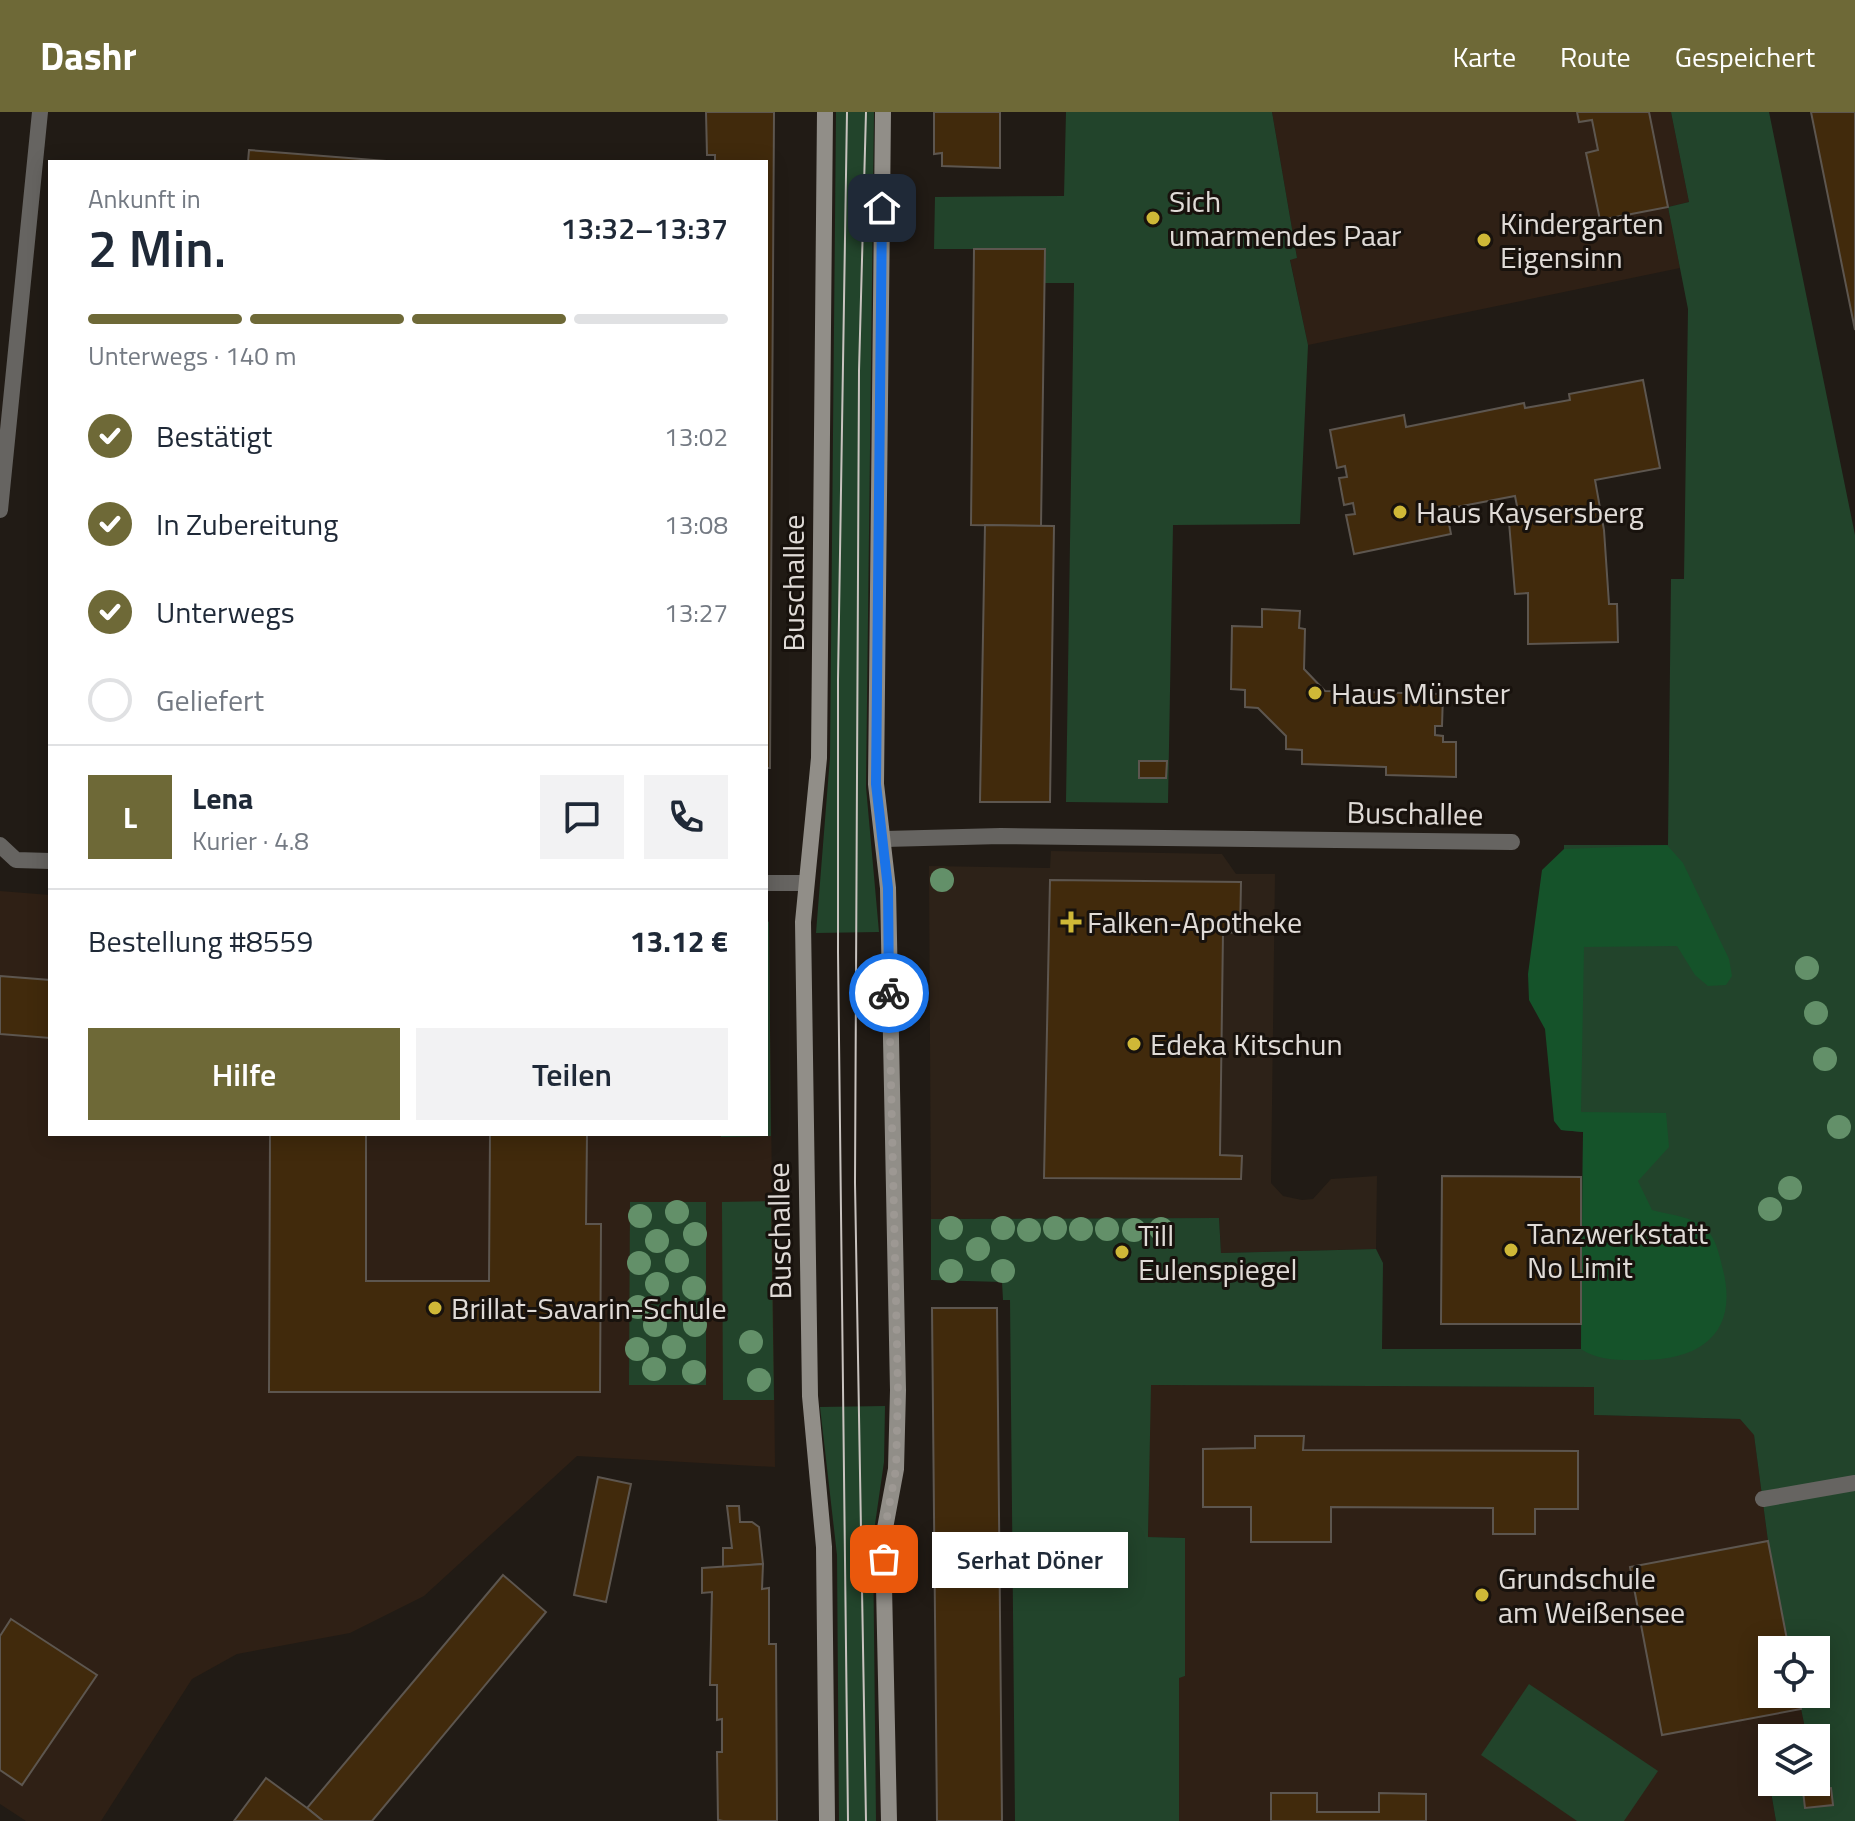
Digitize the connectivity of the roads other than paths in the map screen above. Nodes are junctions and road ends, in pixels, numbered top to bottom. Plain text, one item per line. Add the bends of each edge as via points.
1 (40, 112) edge
2 (825, 112) edge
3 (883, 112) edge
4 (0, 510) edge
5 (885, 839) junction
6 (1512, 842) dead end
7 (0, 845) edge
8 (48, 861) edge
9 (768, 883) edge
10 (806, 883) junction
11 (1855, 1483) edge
12 (1763, 1499) dead end
13 (827, 1821) edge
14 (889, 1821) edge

1 - 4 street
2 - 10 main road, Buschallee via 819,758
3 - 5 main road via 876,784
5 - 6 street, Buschallee
5 - 14 main road via 898,1390 896,1469 883,1539
7 - 8 street via 16,860
9 - 10 street
10 - 13 main road, Buschallee via 810,1396 824,1547
11 - 12 street

